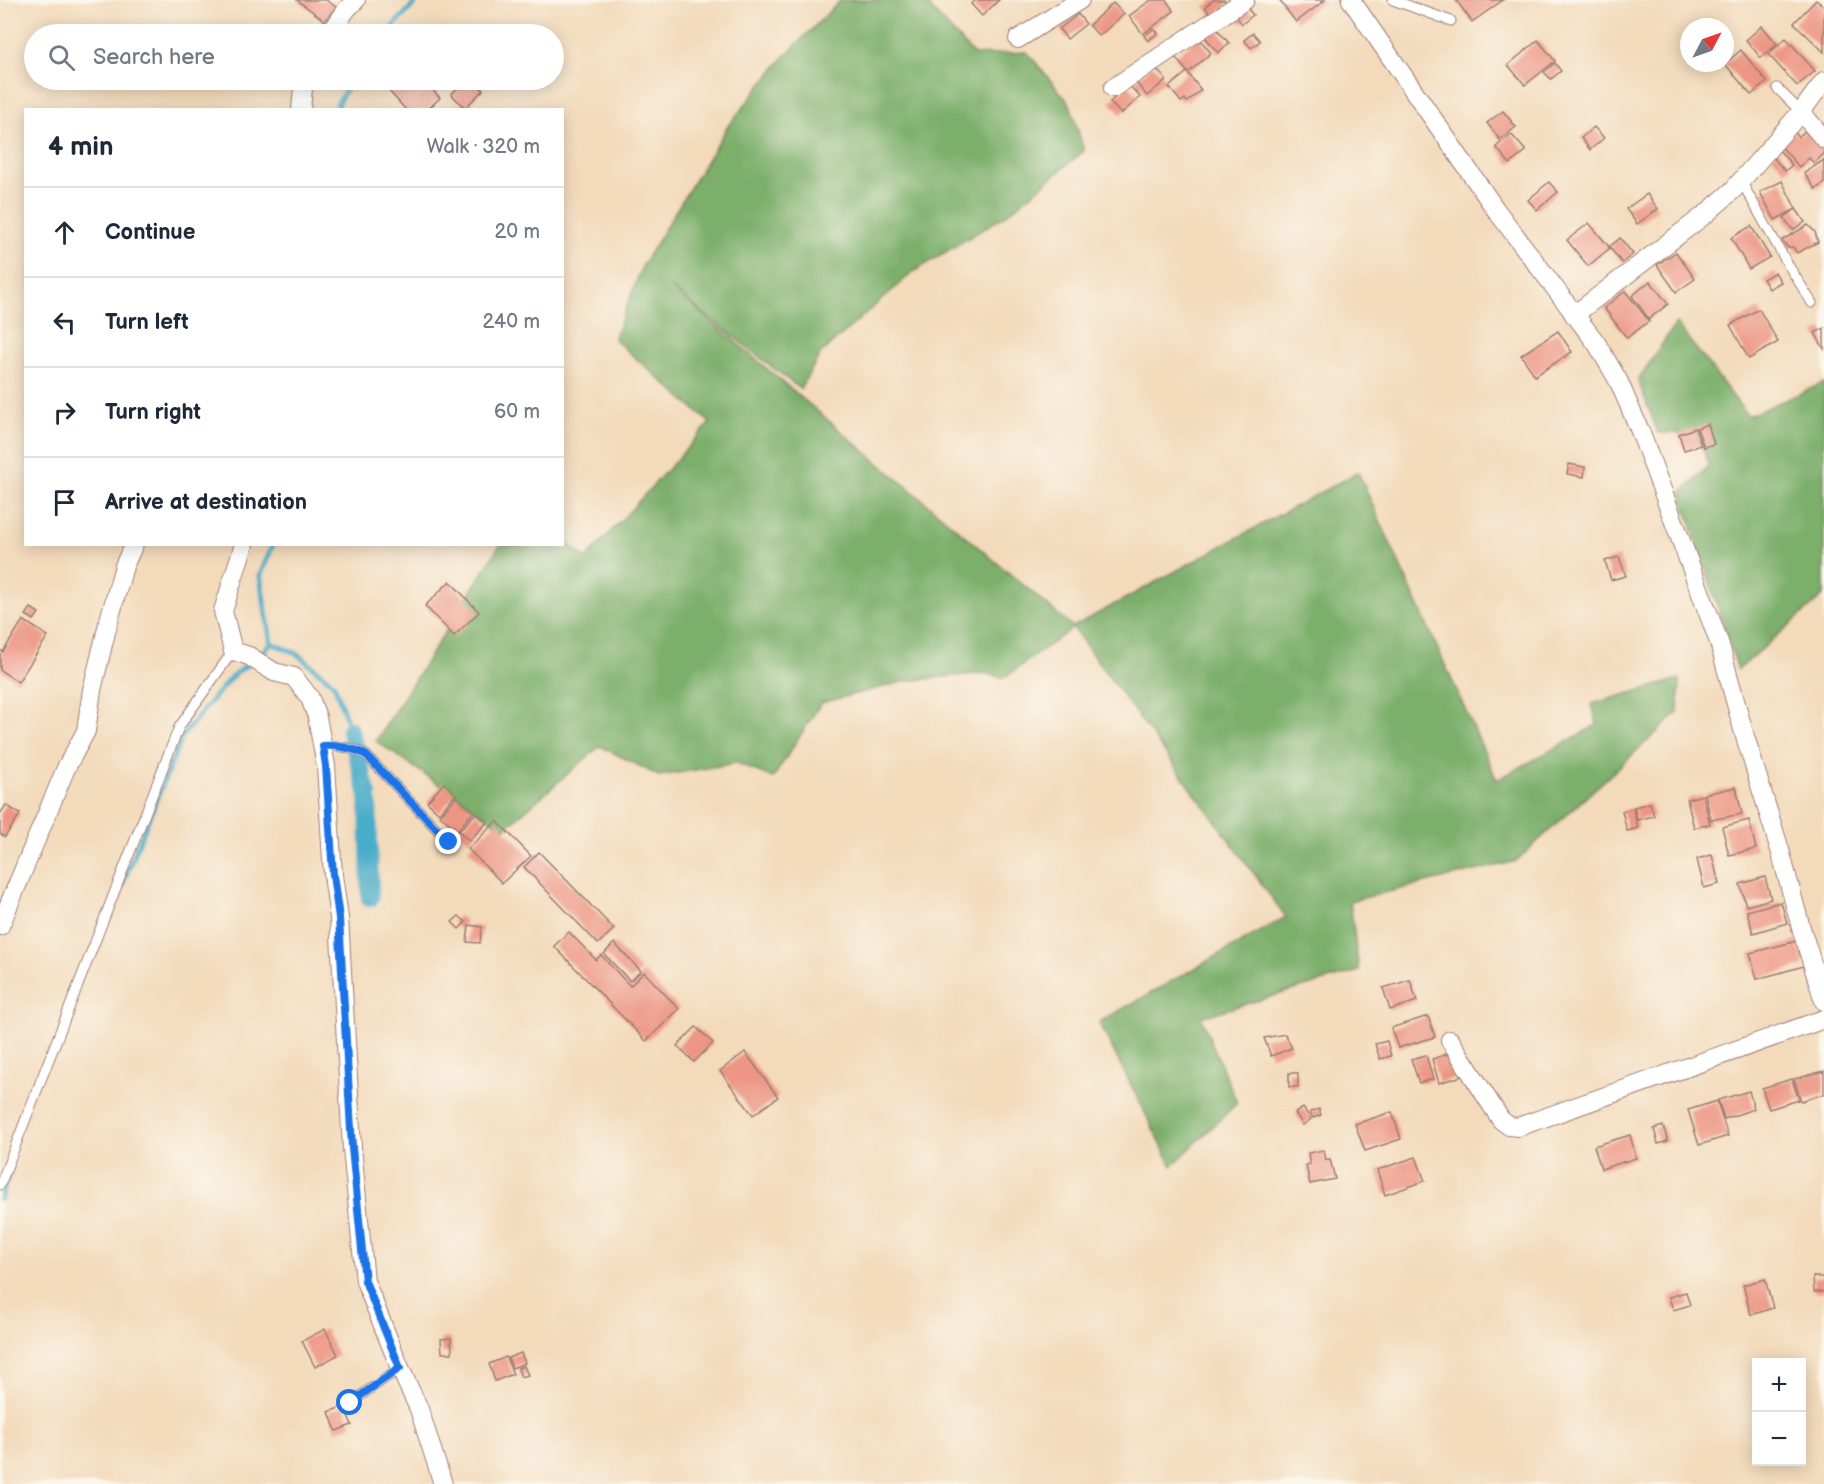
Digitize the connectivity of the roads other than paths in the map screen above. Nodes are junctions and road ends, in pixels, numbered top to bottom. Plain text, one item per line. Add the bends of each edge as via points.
1 (356, 0) edge
2 (1080, 0) edge
3 (1245, 0) edge
4 (1394, 0) edge
5 (1352, 1) edge
6 (1451, 21) dead end
7 (337, 24) edge
8 (1018, 39) dead end
9 (1824, 81) edge
10 (1113, 88) dead end
11 (1777, 88) dead end
12 (303, 90) edge
13 (301, 108) edge
14 (1802, 112) junction
15 (1824, 139) edge
16 (1741, 181) junction
17 (1812, 303) dead end
18 (1574, 315) junction
19 (133, 546) edge
20 (243, 546) edge
21 (241, 654) junction
22 (326, 746) junction
23 (449, 842) dead end
24 (0, 926) edge
25 (1824, 1001) edge
26 (1824, 1019) edge
27 (1450, 1041) dead end
28 (0, 1185) edge
29 (400, 1368) junction
30 (350, 1403) dead end
31 (443, 1484) edge

1 - 7 street
2 - 8 street
3 - 10 street
4 - 6 lane
5 - 18 street via 1496,210
9 - 14 street
11 - 14 lane
12 - 13 street
14 - 15 street
14 - 16 street
16 - 17 lane
16 - 18 street via 1707,213
18 - 25 street via 1619,382 1719,642
19 - 24 street via 108,624 86,731 66,768
20 - 21 street via 223,611
21 - 22 street via 274,672 294,677 310,698
21 - 28 lane via 178,728
22 - 23 lane via 366,755
22 - 29 street via 352,1148 365,1281
26 - 27 street via 1518,1127 1501,1120
29 - 30 lane
29 - 31 street via 419,1409

